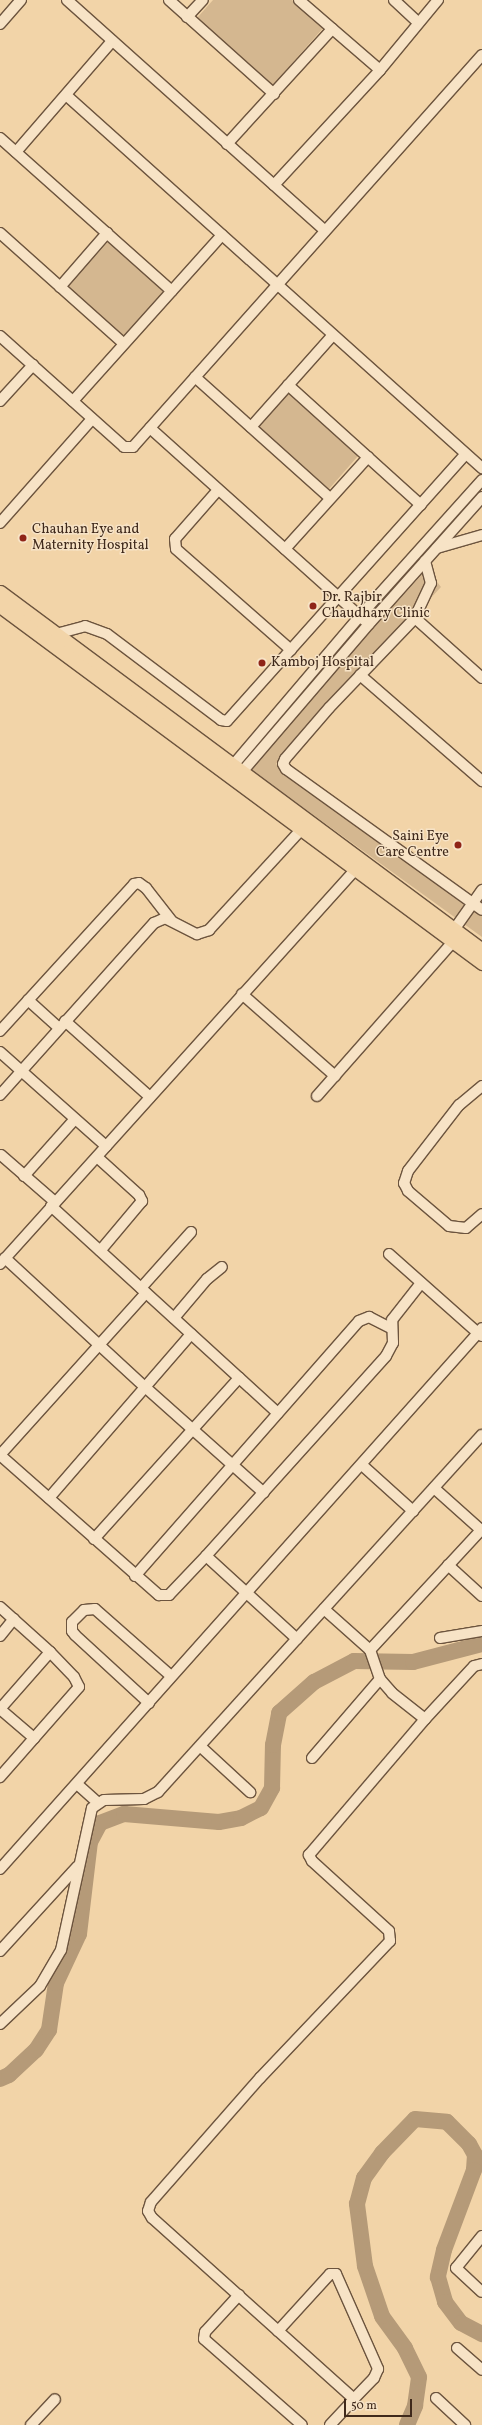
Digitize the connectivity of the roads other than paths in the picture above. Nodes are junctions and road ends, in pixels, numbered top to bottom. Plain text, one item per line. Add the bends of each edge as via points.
1 (21, 0) edge
2 (67, 0) edge
3 (169, 0) edge
4 (203, 0) edge
5 (299, 0) edge
6 (394, 0) edge
7 (438, 0) edge
8 (188, 17) junction
9 (418, 22) junction
10 (0, 24) edge
11 (332, 29) junction
12 (112, 41) junction
13 (482, 55) edge
14 (380, 70) junction
15 (274, 94) junction
16 (66, 95) junction
17 (0, 138) edge
18 (227, 144) junction
19 (16, 152) junction
20 (274, 185) junction
21 (325, 231) junction
22 (0, 233) edge
23 (107, 233) junction
24 (222, 235) junction
25 (278, 285) junction
26 (60, 287) junction
27 (172, 291) junction
28 (333, 334) junction
29 (0, 336) edge
30 (124, 344) junction
31 (33, 365) junction
32 (195, 377) junction
33 (288, 385) junction
34 (0, 401) edge
35 (73, 401) junction
36 (92, 419) junction
37 (251, 427) junction
38 (150, 428) junction
39 (466, 454) junction
40 (368, 457) junction
41 (482, 468) edge
42 (482, 480) edge
43 (218, 490) junction
44 (482, 497) edge
45 (330, 498) junction
46 (421, 505) junction
47 (0, 523) edge
48 (482, 536) edge
49 (437, 548) junction
50 (285, 549) junction
51 (425, 561) junction
52 (0, 592) edge
53 (339, 597) junction
54 (0, 606) edge
55 (360, 616) junction
56 (415, 618) junction
57 (368, 624) junction
58 (56, 634) junction
59 (291, 650) junction
60 (360, 675) junction
61 (482, 678) edge
62 (236, 771) junction
63 (482, 781) edge
64 (302, 829) junction
65 (355, 870) junction
66 (482, 890) edge
67 (471, 902) junction
68 (482, 910) edge
69 (171, 920) junction
70 (451, 936) junction
71 (482, 950) edge
72 (482, 963) edge
73 (242, 994) junction
74 (28, 1000) junction
75 (62, 1024) junction
76 (0, 1031) edge
77 (0, 1052) edge
78 (21, 1071) junction
79 (335, 1076) junction
80 (482, 1086) edge
81 (0, 1095) edge
82 (317, 1096) dead end
83 (150, 1097) junction
84 (75, 1119) junction
85 (106, 1146) junction
86 (1, 1155) dead end
87 (97, 1156) junction
88 (24, 1176) junction
89 (53, 1204) junction
90 (482, 1214) edge
91 (191, 1232) dead end
92 (100, 1251) junction
93 (389, 1254) dead end
94 (3, 1261) edge
95 (222, 1267) dead end
96 (421, 1283) junction
97 (144, 1291) junction
98 (174, 1318) junction
99 (391, 1328) junction
100 (481, 1332) edge
101 (191, 1334) junction
102 (100, 1346) junction
103 (239, 1378) junction
104 (144, 1388) junction
105 (278, 1413) junction
106 (192, 1430) junction
107 (482, 1435) edge
108 (0, 1455) edge
109 (232, 1465) junction
110 (362, 1465) junction
111 (434, 1488) junction
112 (264, 1493) junction
113 (49, 1498) junction
114 (413, 1511) junction
115 (481, 1529) edge
116 (94, 1539) junction
117 (206, 1556) junction
118 (448, 1565) junction
119 (135, 1576) junction
120 (246, 1592) junction
121 (482, 1596) edge
122 (0, 1607) edge
123 (324, 1609) junction
124 (14, 1619) junction
125 (482, 1631) edge
126 (0, 1636) edge
127 (440, 1638) dead end
128 (298, 1639) junction
129 (50, 1652) junction
130 (374, 1657) junction
131 (482, 1664) edge
132 (172, 1676) junction
133 (380, 1679) junction
134 (149, 1703) junction
135 (0, 1709) edge
136 (425, 1719) junction
137 (34, 1738) junction
138 (200, 1747) junction
139 (312, 1758) dead end
140 (0, 1777) edge
141 (77, 1784) junction
142 (250, 1792) dead end
143 (97, 1802) junction
144 (78, 1866) junction
145 (0, 1869) edge
146 (0, 1950) edge
147 (0, 2024) edge
148 (480, 2241) edge
149 (482, 2292) edge
150 (239, 2295) junction
151 (278, 2331) junction
152 (457, 2348) dead end
153 (482, 2370) edge
154 (436, 2398) dead end
155 (55, 2399) dead end
156 (354, 2399) junction
157 (31, 2425) edge
158 (302, 2425) edge
159 (330, 2425) edge
160 (465, 2425) edge

1 - 10 street
2 - 12 street
3 - 8 street
4 - 8 street
5 - 11 street
6 - 9 street
7 - 9 street
8 - 15 street
9 - 14 street
11 - 14 street
11 - 15 street
12 - 16 street
12 - 18 street
13 - 21 street
14 - 20 street
15 - 18 street
16 - 19 street
16 - 24 street
17 - 19 street
18 - 20 street
19 - 23 street
20 - 21 street
21 - 25 street
22 - 26 street
23 - 26 street
23 - 27 street
24 - 25 street
24 - 27 street
25 - 28 street
25 - 32 street
26 - 30 street
27 - 30 street
28 - 33 street
28 - 39 street
29 - 31 street
30 - 35 street
31 - 34 street
31 - 35 street
32 - 37 street
32 - 38 street
33 - 37 street
33 - 40 street
35 - 36 street
36 - 38 street via 129,449
36 - 47 street
37 - 45 street
38 - 43 street
39 - 41 street
39 - 46 street
40 - 45 street
40 - 46 street
42 - 55 street
43 - 50 street
43 - 59 street via 175,539 176,549
44 - 49 street
45 - 50 street
46 - 53 street
48 - 49 street
49 - 51 street
50 - 53 street
51 - 56 street via 431,583
51 - 57 street
52 - 58 main road
53 - 55 street
53 - 59 street
54 - 62 main road
55 - 57 street
55 - 62 street
56 - 60 street
56 - 61 street
57 - 62 street
58 - 59 street via 72,627 97,628 221,720 227,721
58 - 62 main road
60 - 63 street
60 - 67 street via 283,764 286,769
62 - 64 main road
62 - 70 main road
64 - 65 main road
64 - 69 street via 209,930 197,934
65 - 70 main road
65 - 73 street
66 - 67 street
67 - 68 street
67 - 70 street
69 - 74 street via 146,888 134,884
69 - 75 street via 160,918 154,922
70 - 71 main road
70 - 72 main road
70 - 79 street
73 - 79 street
73 - 83 street
74 - 75 street
74 - 76 street
75 - 78 street
75 - 83 street
77 - 78 street
78 - 81 street
78 - 84 street
79 - 82 street
80 - 90 street via 459,1105 408,1170 404,1183 408,1191 450,1226 466,1228
83 - 85 street
84 - 85 street
84 - 88 street
85 - 87 street
86 - 88 street
87 - 89 street
87 - 92 street via 139,1195 142,1201
88 - 89 street
89 - 92 street
89 - 94 street
91 - 97 street
92 - 97 street
93 - 96 street
94 - 102 street
95 - 98 street via 207,1279
96 - 99 street via 395,1313
96 - 100 street
97 - 98 street
97 - 102 street
98 - 101 street
99 - 105 street via 369,1317 359,1320
99 - 112 street via 393,1344 386,1356
100 - 110 street
101 - 103 street
101 - 104 street
102 - 104 street
102 - 108 street
103 - 105 street
103 - 106 street
104 - 106 street
104 - 113 street
105 - 109 street
106 - 109 street
106 - 116 street
107 - 111 street
108 - 113 street
109 - 112 street
109 - 119 street
110 - 114 street
110 - 120 street
111 - 114 street
111 - 115 street
112 - 117 street
113 - 116 street
114 - 123 street
115 - 118 street
116 - 119 street
117 - 119 street via 164,1597 153,1592
117 - 120 street
118 - 121 street
118 - 130 street
120 - 128 street
120 - 132 street
122 - 124 street
123 - 128 street
123 - 130 street
124 - 126 street
124 - 129 street
125 - 127 street
128 - 138 street
129 - 135 street
129 - 137 street via 74,1677 78,1687
130 - 133 street
131 - 136 street via 474,1666
132 - 134 street
132 - 134 street via 94,1609 84,1610 72,1622 72,1631 75,1635
133 - 136 street via 392,1693
133 - 139 street
134 - 141 street
135 - 137 street
136 - 150 street via 309,1855 312,1861 389,1931 390,1941 260,2078 149,2207 148,2211 152,2218
137 - 140 street
138 - 142 street
138 - 143 street via 152,1797
141 - 143 street
141 - 145 street
143 - 144 street via 88,1816
144 - 146 street
144 - 147 street via 67,1933 56,1961 40,1986
148 - 149 street via 456,2268
150 - 151 street
150 - 158 street via 205,2332 204,2340
151 - 156 street
151 - 156 street via 330,2274 336,2274 378,2369 374,2378
152 - 153 street
154 - 160 street
155 - 157 street
156 - 159 street

